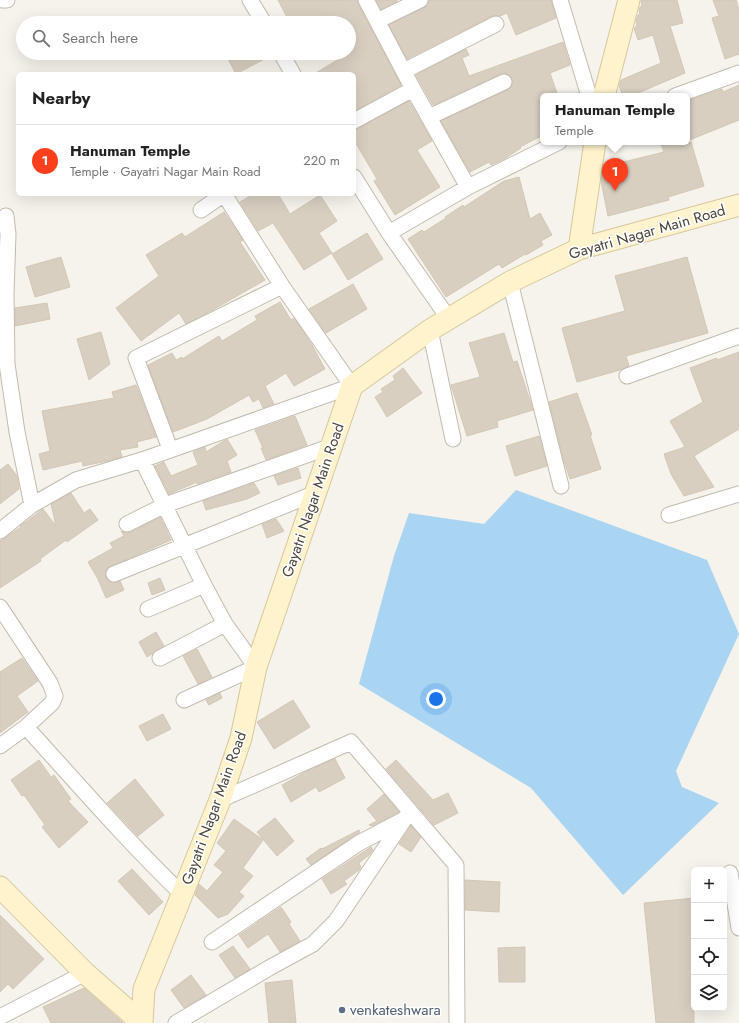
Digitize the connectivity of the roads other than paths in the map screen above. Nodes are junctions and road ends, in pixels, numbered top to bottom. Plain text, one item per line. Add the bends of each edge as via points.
1 (3, 0) edge
2 (7, 0) edge
3 (250, 0) edge
4 (366, 0) edge
5 (420, 0) edge
6 (560, 0) edge
7 (629, 0) edge
8 (260, 16) edge
9 (378, 21) junction
10 (496, 24) dead end
11 (285, 60) edge
12 (404, 71) junction
13 (292, 72) edge
14 (739, 73) edge
15 (504, 82) dead end
16 (413, 89) junction
17 (588, 93) edge
18 (605, 93) edge
19 (683, 93) edge
20 (429, 117) junction
21 (356, 120) edge
22 (554, 145) edge
23 (594, 145) edge
24 (356, 180) edge
25 (468, 187) junction
26 (221, 196) edge
27 (225, 196) edge
28 (738, 208) edge
29 (201, 210) dead end
30 (6, 216) dead end
31 (389, 233) junction
32 (579, 249) junction
33 (510, 282) junction
34 (282, 286) junction
35 (449, 319) junction
36 (430, 330) junction
37 (739, 336) edge
38 (627, 376) dead end
39 (352, 386) junction
40 (453, 439) dead end
41 (332, 446) junction
42 (170, 449) junction
43 (142, 460) junction
44 (561, 486) dead end
45 (316, 493) junction
46 (739, 494) edge
47 (32, 505) junction
48 (165, 505) junction
49 (669, 515) dead end
50 (128, 524) dead end
51 (0, 531) edge
52 (185, 546) junction
53 (114, 574) dead end
54 (204, 585) junction
55 (0, 607) edge
56 (148, 609) dead end
57 (225, 624) junction
58 (160, 658) dead end
59 (256, 667) junction
60 (184, 700) dead end
61 (26, 726) junction
62 (0, 746) edge
63 (220, 800) junction
64 (407, 815) junction
65 (730, 873) dead end
66 (1, 891) edge
67 (182, 894) junction
68 (739, 928) edge
69 (212, 942) dead end
70 (85, 973) junction
71 (0, 1017) edge
72 (142, 1023) edge
73 (176, 1023) edge
74 (457, 1023) edge

1 - 2 street
3 - 8 street
4 - 9 street
5 - 9 street
6 - 17 street
7 - 18 street
9 - 12 street
10 - 12 street
11 - 13 street
12 - 16 street
14 - 19 street
15 - 20 street
16 - 20 street
16 - 21 street
20 - 25 street
22 - 25 street
23 - 32 street
24 - 31 street
25 - 31 street
26 - 29 street
27 - 34 street
28 - 32 street, Gayatri Nagar Main Road
30 - 47 street via 7,364 17,432
31 - 35 street
32 - 33 street, Gayatri Nagar Main Road
33 - 35 street, Gayatri Nagar Main Road
33 - 44 street
34 - 39 street
34 - 42 street via 136,358
35 - 36 street, Gayatri Nagar Main Road
36 - 39 street, Gayatri Nagar Main Road
36 - 40 street
37 - 38 street
39 - 41 street, Gayatri Nagar Main Road
39 - 42 street
41 - 45 street, Gayatri Nagar Main Road
41 - 48 street
42 - 43 street
43 - 47 street via 76,480
43 - 48 street
45 - 52 street
45 - 59 street, Gayatri Nagar Main Road
46 - 49 street
47 - 51 street
48 - 50 street
48 - 52 street
52 - 53 street
52 - 54 street
54 - 56 street
54 - 57 street
55 - 61 street via 50,683 54,696 52,703
57 - 58 street
57 - 59 street
59 - 60 street
59 - 63 street, Gayatri Nagar Main Road via 241,738
61 - 62 street
61 - 67 street via 106,816
63 - 64 street via 351,742
63 - 67 street, Gayatri Nagar Main Road
64 - 69 street via 359,843
64 - 73 street via 336,921 313,944
64 - 74 street via 456,865
65 - 68 street
66 - 70 street
67 - 72 street, Gayatri Nagar Main Road via 144,989
70 - 71 street
70 - 72 street

